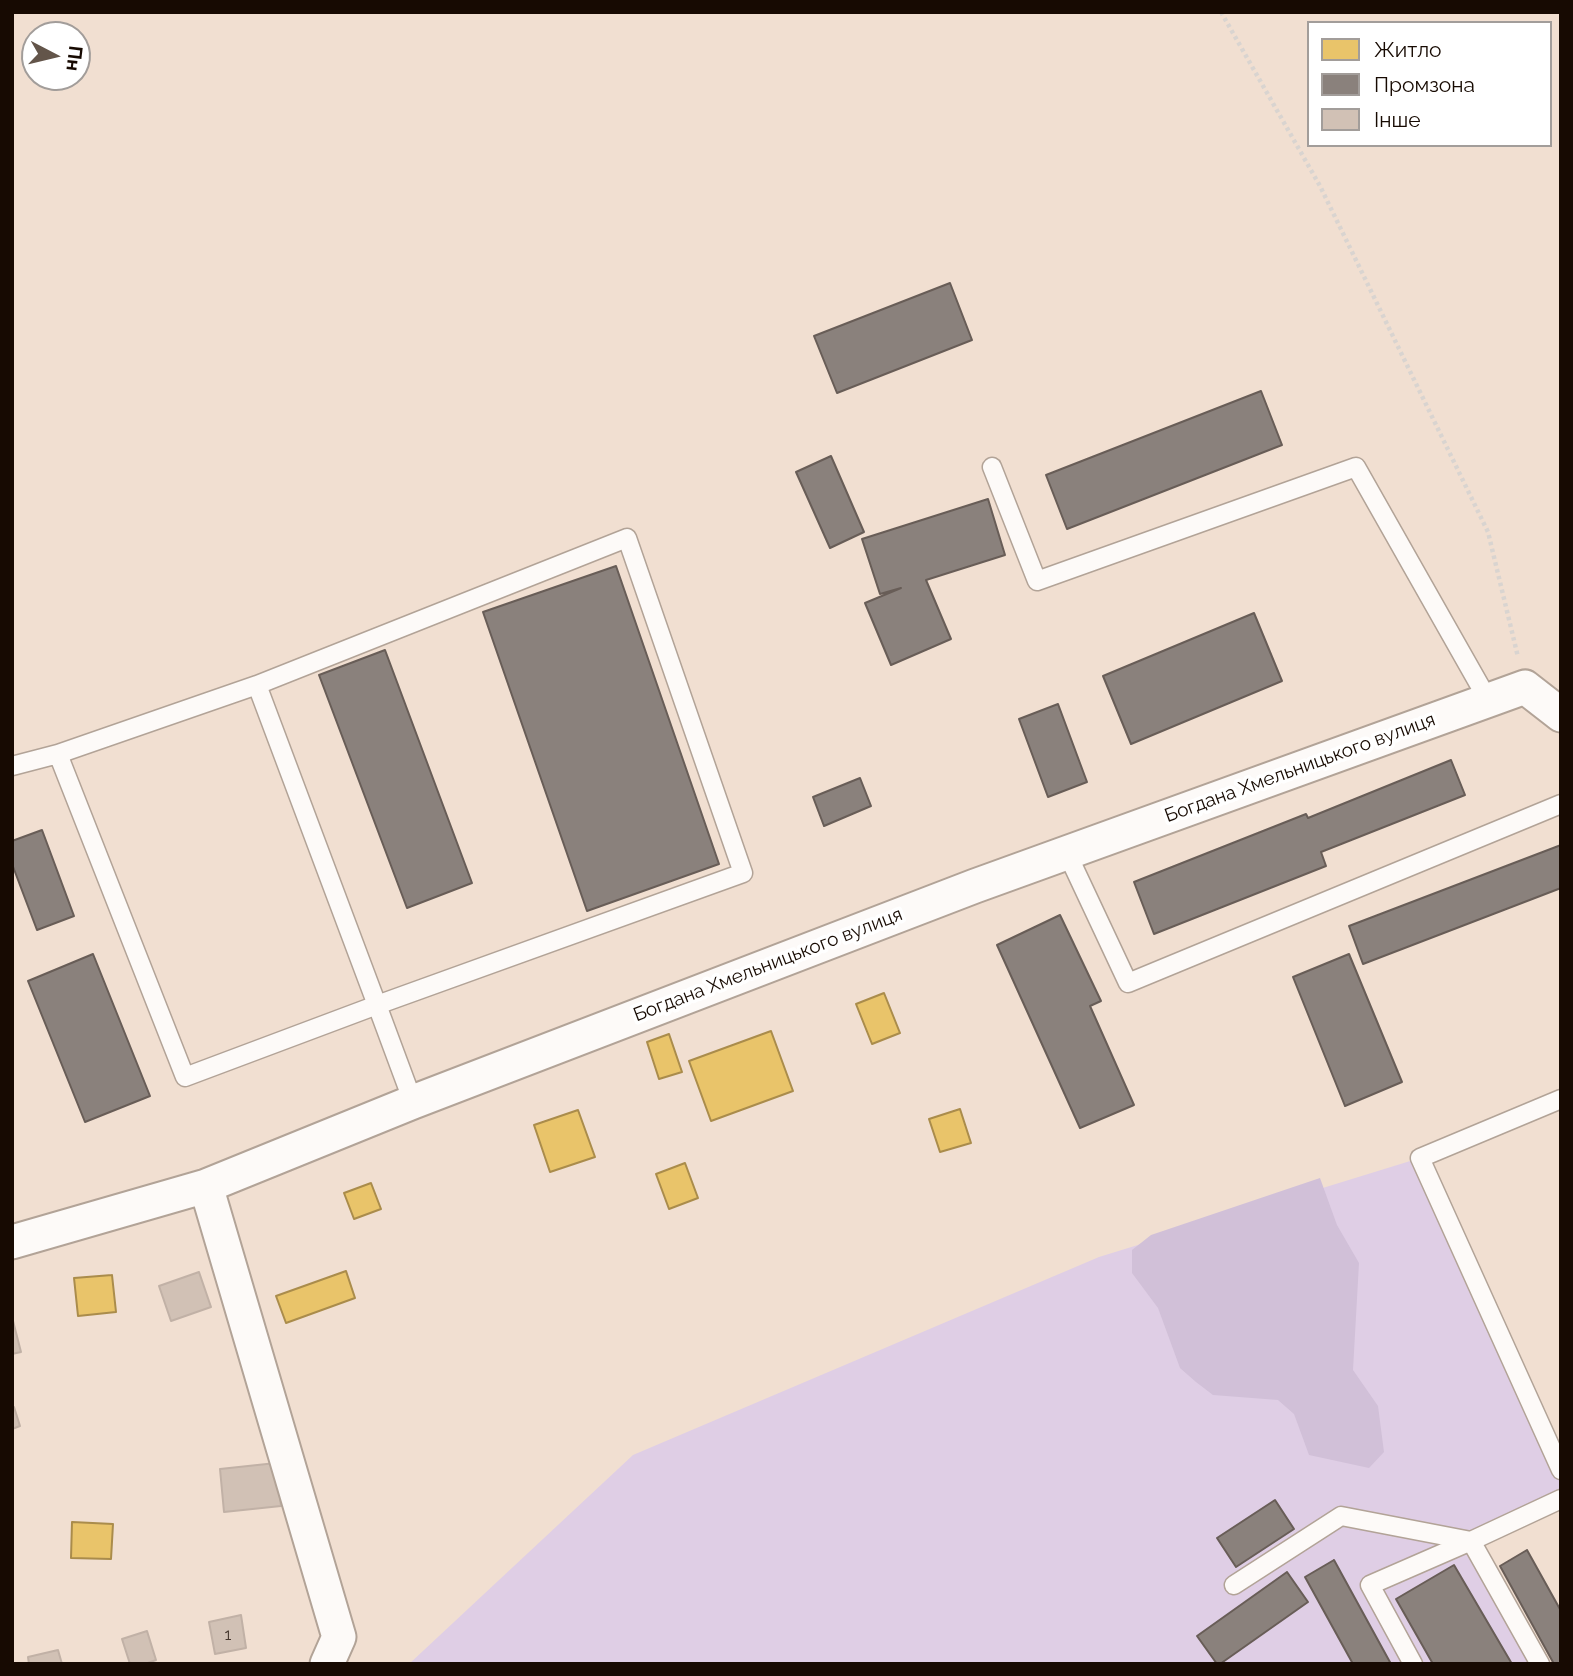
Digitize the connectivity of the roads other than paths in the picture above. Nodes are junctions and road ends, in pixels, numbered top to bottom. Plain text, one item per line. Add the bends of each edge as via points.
1 (992, 467) dead end
2 (257, 685) junction
3 (1488, 700) junction
4 (1561, 715) edge
5 (58, 754) junction
6 (12, 766) edge
7 (1561, 804) edge
8 (1067, 853) junction
9 (377, 1004) junction
10 (1561, 1099) edge
11 (413, 1102) junction
12 (206, 1186) junction
13 (12, 1242) edge
14 (1561, 1471) edge
15 (1561, 1499) edge
16 (1471, 1541) junction
17 (1234, 1585) dead end
18 (327, 1664) edge
19 (1413, 1664) edge
20 (1540, 1664) edge

1 - 3 lane via 1037,581 1356,467
2 - 5 lane
2 - 9 lane
2 - 9 lane via 627,538 743,873
3 - 4 street, Богдана Хмельницького вулиця via 1525,687
3 - 8 street, Богдана Хмельницького вулиця
5 - 6 lane
5 - 9 lane via 185,1077
7 - 8 lane via 1128,983
8 - 11 street, Богдана Хмельницького вулиця
9 - 11 lane
10 - 14 lane via 1420,1158
11 - 12 street, Богдана Хмельницького вулиця
12 - 13 street, Богдана Хмельницького вулиця
12 - 18 street via 339,1636
15 - 16 lane
16 - 17 lane via 1341,1516
16 - 19 lane via 1370,1585
16 - 20 lane

